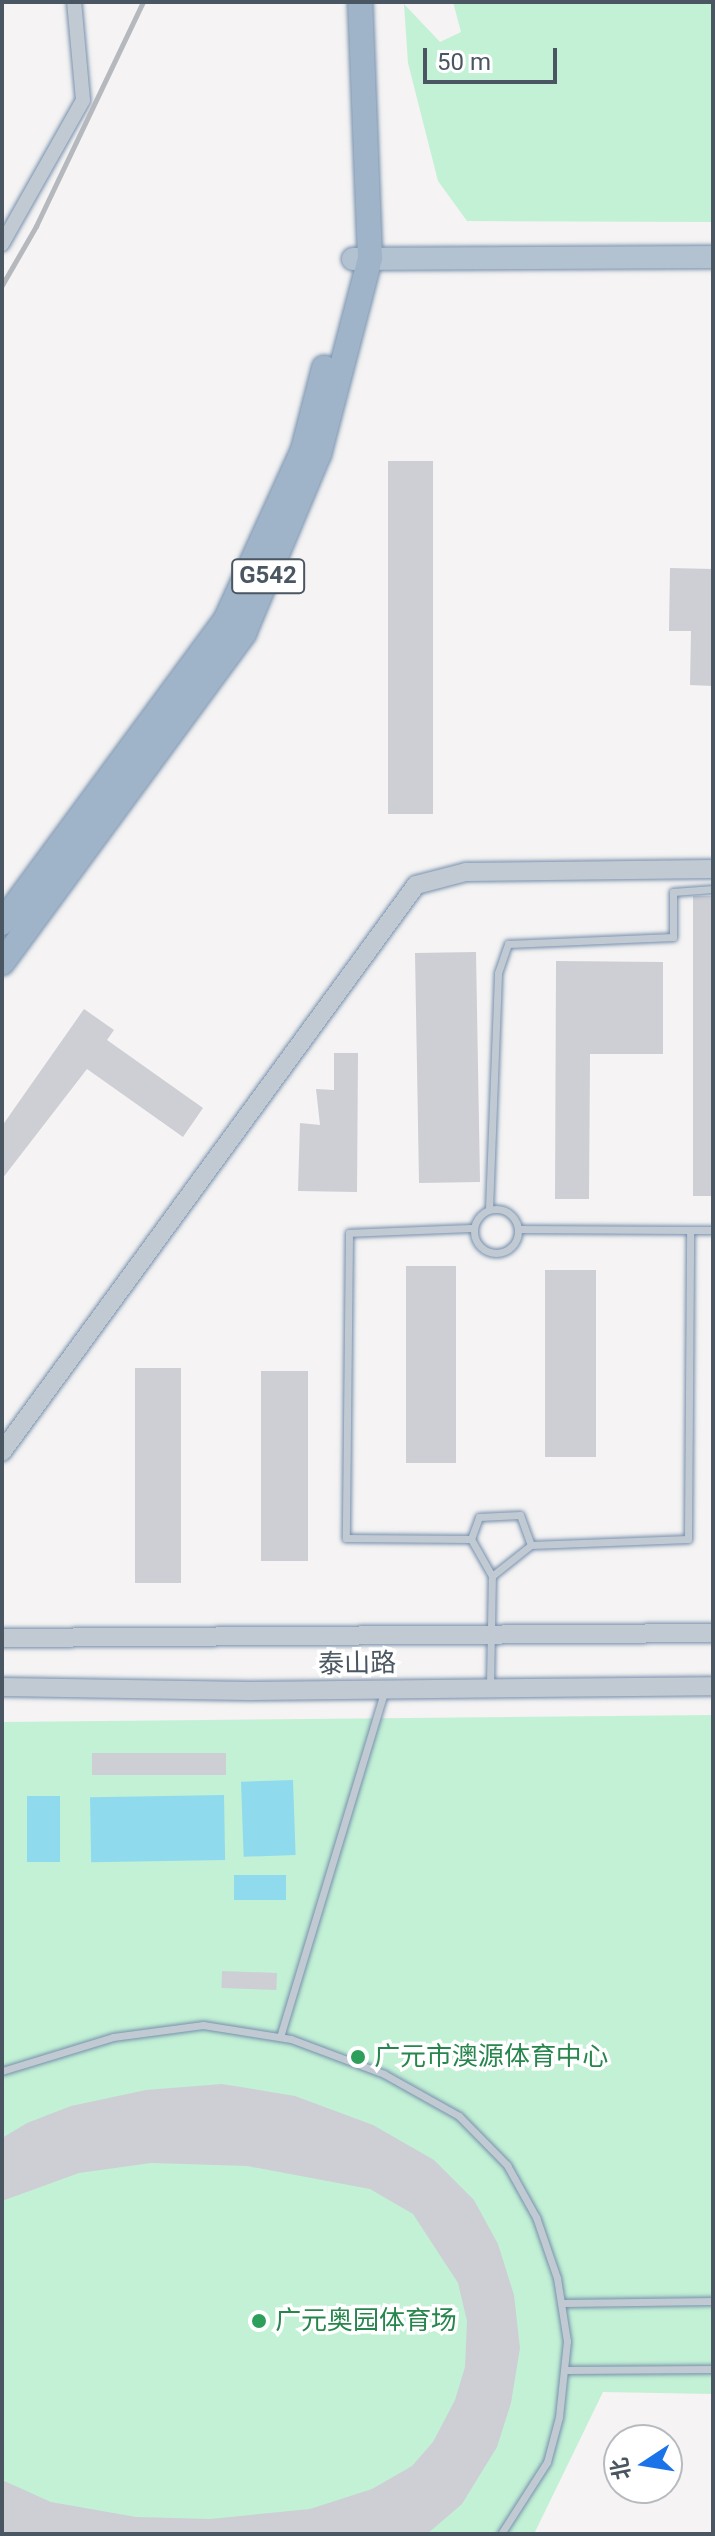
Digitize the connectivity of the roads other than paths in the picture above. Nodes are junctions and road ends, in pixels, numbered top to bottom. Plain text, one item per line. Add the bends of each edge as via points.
1 (74, 2) edge
2 (360, 2) edge
3 (713, 242) edge
4 (2, 244) edge
5 (361, 251) junction
6 (713, 257) edge
7 (713, 869) edge
8 (713, 889) edge
9 (2, 923) edge
10 (2, 963) edge
11 (489, 1209) junction
12 (473, 1228) junction
13 (519, 1229) junction
14 (690, 1230) junction
15 (713, 1230) edge
16 (2, 1452) edge
17 (471, 1539) junction
18 (531, 1545) junction
19 (492, 1576) junction
20 (713, 1633) edge
21 (490, 1634) junction
22 (2, 1638) edge
23 (713, 1686) edge
24 (2, 1687) edge
25 (490, 1689) junction
26 (385, 1690) junction
27 (280, 2037) junction
28 (3, 2069) edge
29 (713, 2301) edge
30 (563, 2303) junction
31 (713, 2369) edge
32 (566, 2370) junction
33 (501, 2534) edge

1 - 4 street via 83,100
2 - 5 highway, G542 via 367,122
3 - 5 main road
5 - 6 main road
5 - 9 highway, G542 via 303,450 226,619
5 - 10 highway, G542 via 319,454 244,633
7 - 16 street via 466,872 416,885
8 - 11 lane via 673,892 673,937 508,944 498,973
11 - 12 lane
11 - 13 lane via 514,1216
12 - 13 lane via 476,1243 488,1253 503,1253 515,1244
12 - 17 lane via 349,1233 346,1538
13 - 14 lane
14 - 15 lane
14 - 18 lane via 688,1539
17 - 18 lane via 479,1517 520,1515
17 - 19 lane
18 - 19 lane
19 - 21 lane
20 - 21 street, 泰山路
21 - 22 street, 泰山路
21 - 25 lane
23 - 25 street, 泰山路
24 - 26 street, 泰山路
25 - 26 street, 泰山路
26 - 27 lane
27 - 28 lane via 203,2025 113,2037
27 - 30 lane via 384,2074 459,2116 507,2165 536,2217
29 - 30 lane
30 - 32 lane
31 - 32 lane
32 - 33 lane via 547,2462

